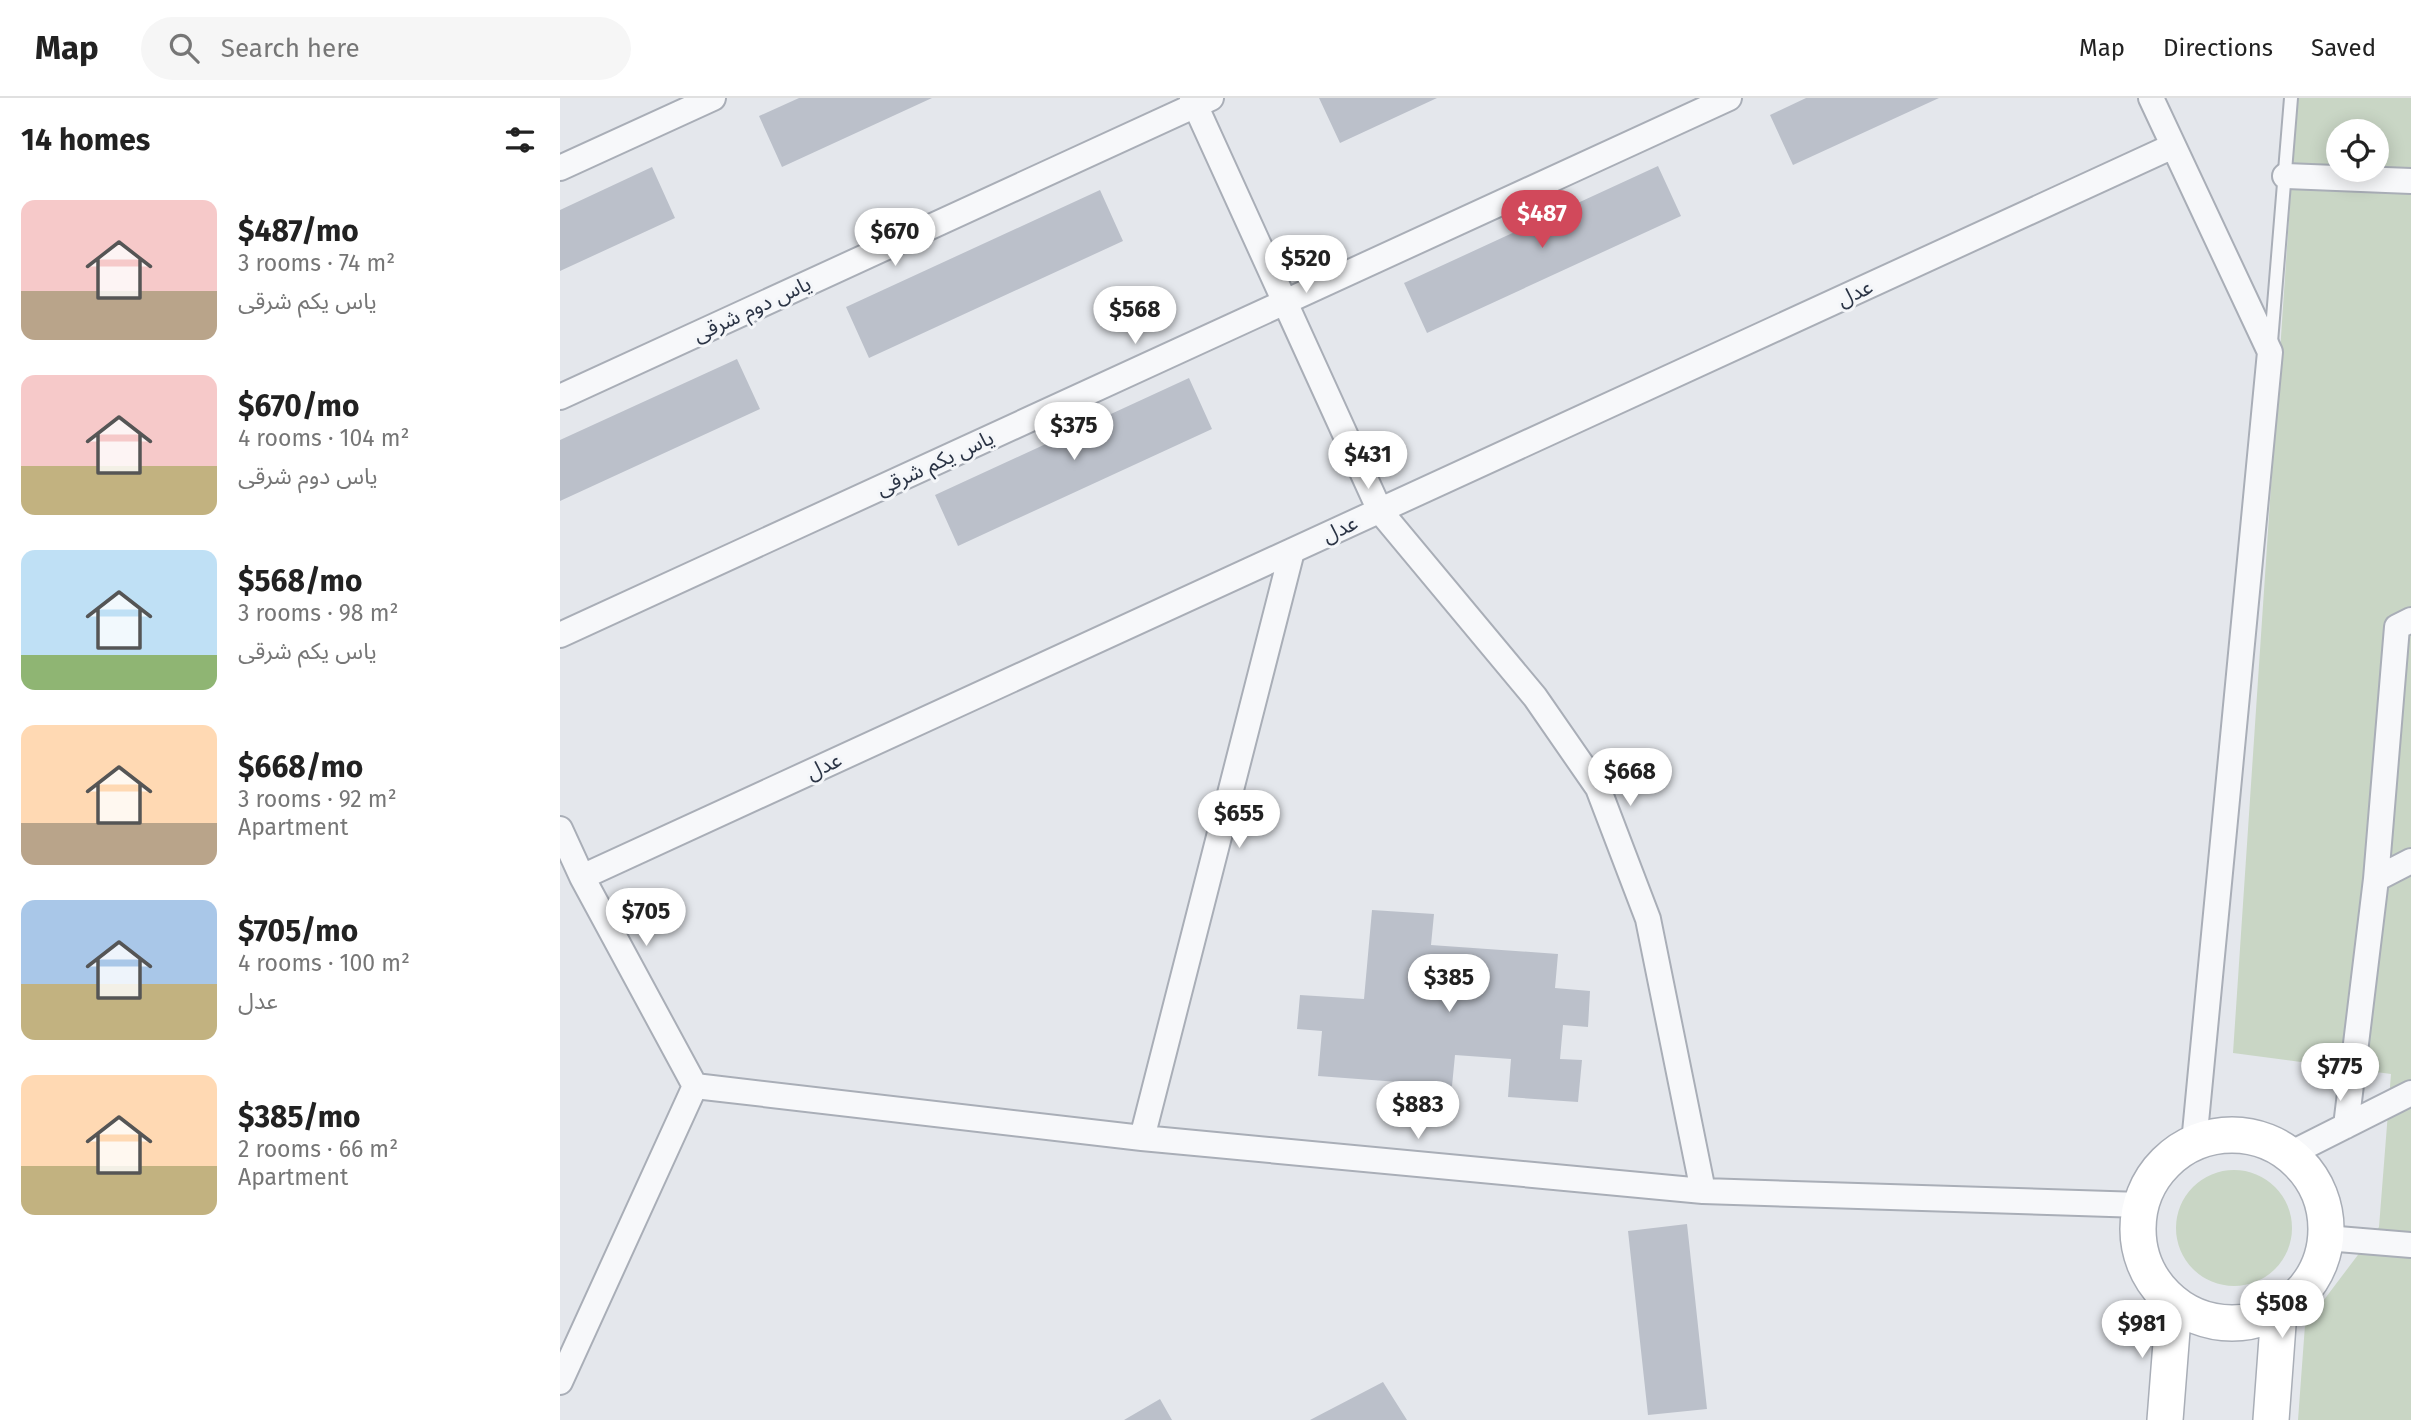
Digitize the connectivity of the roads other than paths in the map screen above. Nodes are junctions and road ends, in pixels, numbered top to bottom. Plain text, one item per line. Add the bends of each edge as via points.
1 (713, 98) edge
2 (1729, 98) edge
3 (2151, 98) edge
4 (2291, 98) edge
5 (1199, 100) edge
6 (2174, 146) junction
7 (560, 168) edge
8 (2285, 176) junction
9 (2411, 181) edge
10 (1285, 302) junction
11 (2270, 352) junction
12 (560, 397) edge
13 (1380, 511) junction
14 (1292, 551) junction
15 (2404, 624) edge
16 (560, 635) edge
17 (560, 829) edge
18 (2411, 862) edge
19 (582, 877) junction
20 (2376, 879) junction
21 (695, 1086) junction
22 (2411, 1093) edge
23 (2346, 1126) junction
24 (1142, 1138) junction
25 (2194, 1143) junction
26 (2290, 1154) junction
27 (1703, 1191) junction
28 (2141, 1205) junction
29 (2326, 1238) junction
30 (2411, 1245) edge
31 (2175, 1305) junction
32 (2279, 1311) junction
33 (560, 1382) edge
34 (2165, 1420) edge
35 (2271, 1420) edge

1 - 7 street
2 - 10 street, یاس یکم شرقی
3 - 6 street
4 - 8 lane
5 - 10 street
5 - 12 street, یاس دوم شرقی
6 - 11 street
6 - 13 street, عدل
8 - 9 street
8 - 11 lane
10 - 13 street
10 - 16 street, یاس یکم شرقی
11 - 25 street
13 - 14 street, عدل
13 - 27 street via 1535,696 1598,788 1648,919
14 - 19 street, عدل
14 - 24 street
15 - 20 street
17 - 19 street
18 - 20 street
19 - 21 street
20 - 23 street
21 - 24 street
21 - 33 street
22 - 23 street
23 - 26 street
24 - 27 street
25 - 26 main road via 2245,1136
25 - 28 main road via 2170,1158 2152,1180
26 - 29 main road via 2320,1193
27 - 28 street
28 - 31 main road via 2138,1233 2142,1260 2155,1285
29 - 30 street
29 - 32 main road via 2317,1271 2301,1294
31 - 32 main road via 2199,1318 2226,1324 2254,1322
31 - 34 main road
32 - 35 main road

